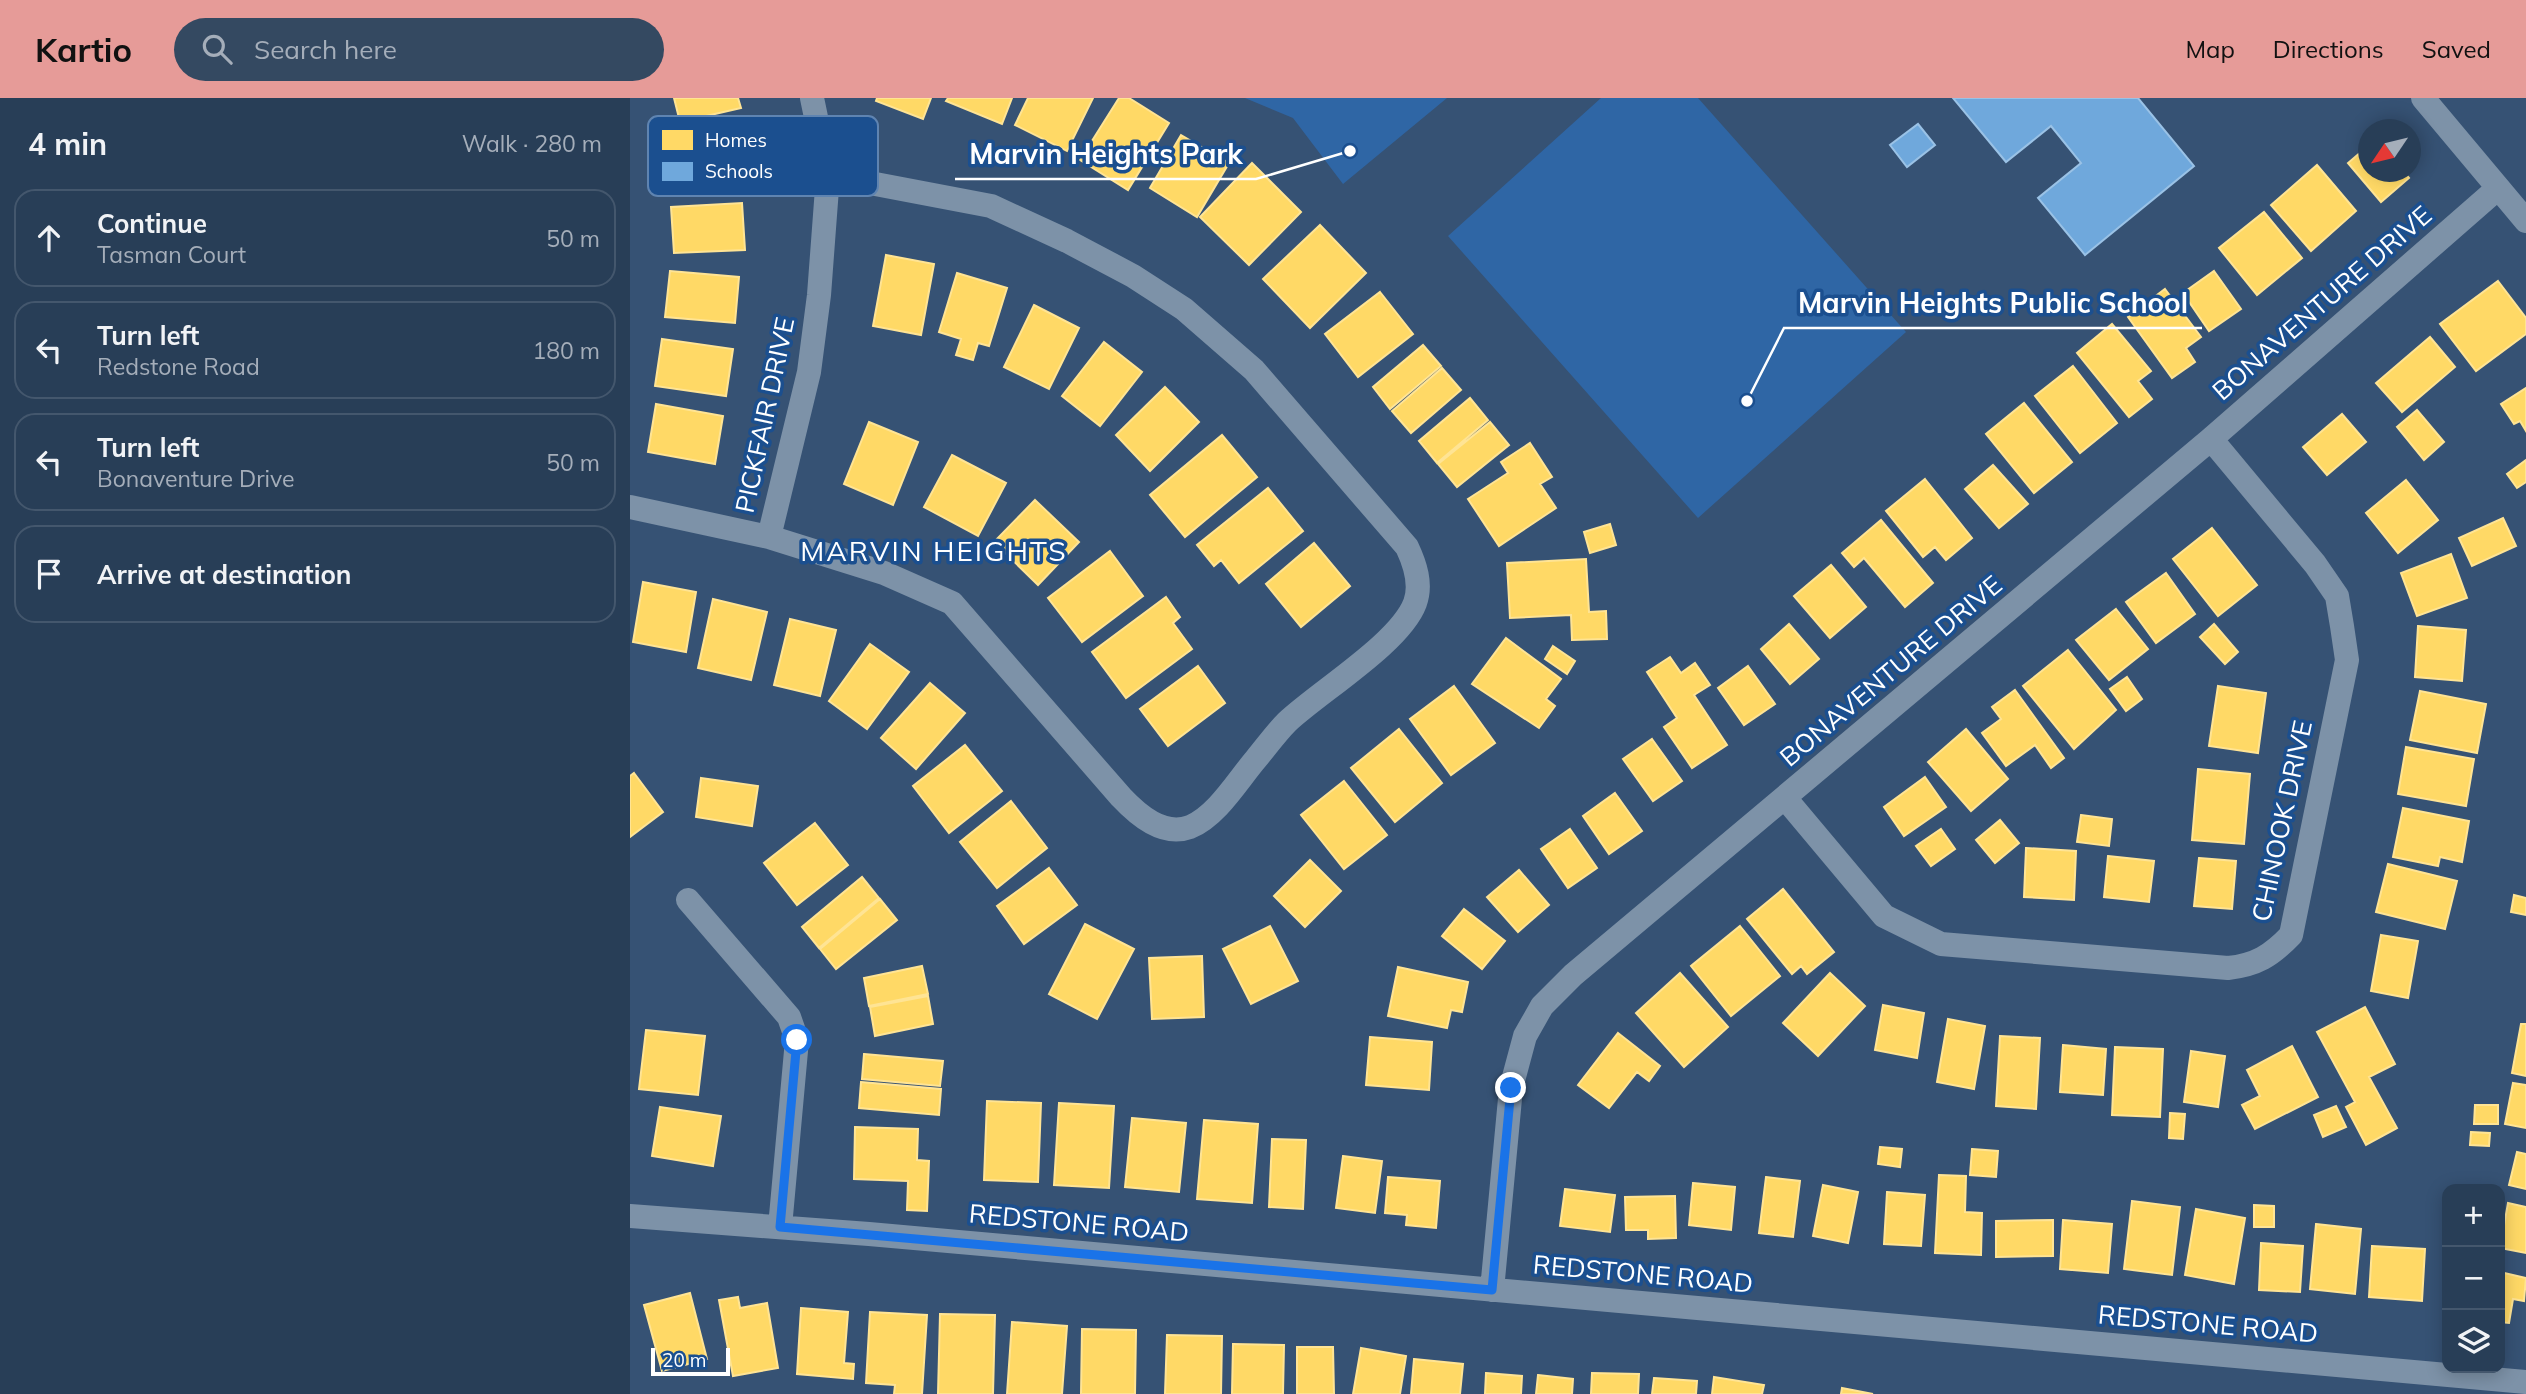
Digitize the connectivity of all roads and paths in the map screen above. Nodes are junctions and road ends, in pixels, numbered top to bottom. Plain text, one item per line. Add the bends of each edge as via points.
1 (812, 98) edge
2 (2423, 98) edge
3 (816, 116) edge
4 (878, 185) edge
5 (2497, 189) junction
6 (826, 196) edge
7 (2526, 221) edge
8 (2211, 439) junction
9 (630, 507) edge
10 (769, 537) junction
11 (1786, 798) junction
12 (688, 900) dead end
13 (630, 1216) edge
14 (780, 1227) junction
15 (1492, 1290) junction
16 (2526, 1382) edge

1 - 3 street, PICKFAIR DRIVE
2 - 5 street
4 - 10 street via 991,206 1133,276 1184,309 1254,370 1407,547 1417,575 1415,603 1401,627 1287,723 1211,812 1188,827 1160,827 1137,814 1121,797 952,603 884,573
5 - 7 street
5 - 8 street, BONAVENTURE DRIVE
6 - 10 street, PICKFAIR DRIVE via 810,372
8 - 11 street, BONAVENTURE DRIVE
8 - 11 street, CHINOOK DRIVE via 2337,596 2347,660 2291,935 2277,950 2254,965 2228,968 1941,944 1884,916
9 - 10 street
11 - 15 street, BONAVENTURE DRIVE via 1542,1006 1525,1037 1511,1088
12 - 14 street via 789,1017 797,1040
13 - 14 street, REDSTONE ROAD
14 - 15 street, REDSTONE ROAD
15 - 16 street, REDSTONE ROAD

